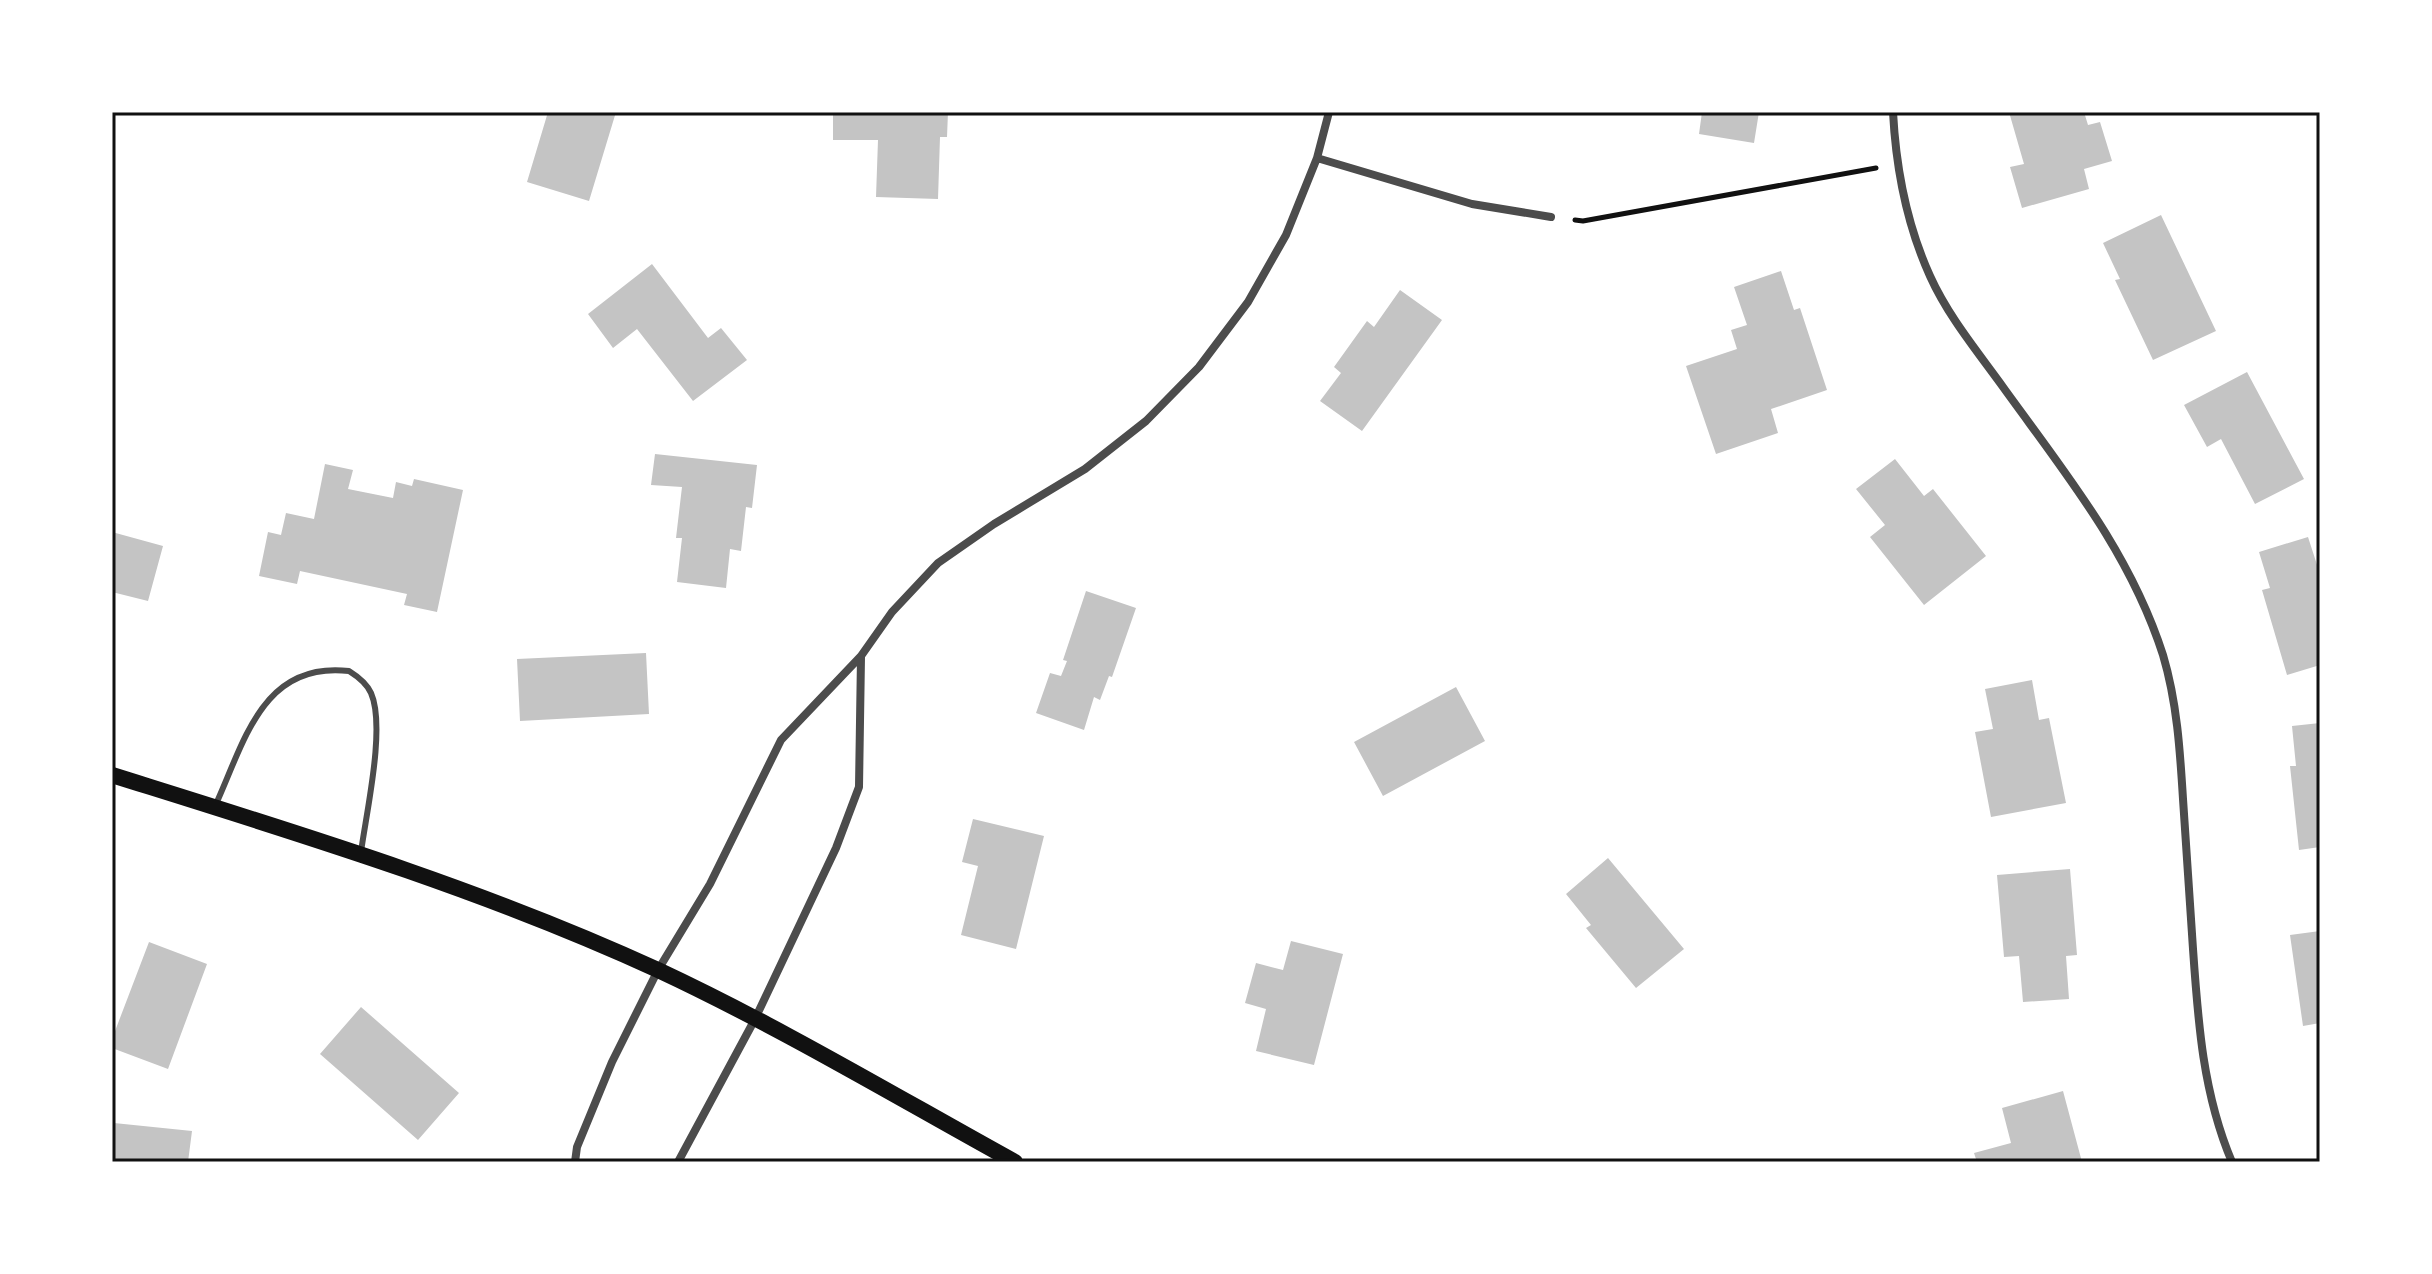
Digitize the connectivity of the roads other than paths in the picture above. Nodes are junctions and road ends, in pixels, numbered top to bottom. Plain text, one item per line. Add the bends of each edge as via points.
1 (1329, 112) edge
2 (1893, 112) edge
3 (1317, 158) junction
4 (1551, 217) dead end
5 (861, 656) junction
6 (112, 775) edge
7 (215, 808) junction
8 (361, 854) junction
9 (658, 970) junction
10 (755, 1019) junction
11 (575, 1162) edge
12 (678, 1162) edge
13 (1015, 1162) edge
14 (2232, 1162) edge

1 - 3 street
2 - 14 street via 1909,222 1931,277 1963,333 2101,522 2137,586 2163,657 2178,728 2205,1077
3 - 4 street via 1472,204
3 - 5 street via 1286,235 1248,302 1199,367 1146,421 1085,469 938,563 892,612
5 - 9 street via 781,740 710,884
5 - 10 street via 859,787
6 - 7 main road
7 - 8 main road
7 - 8 lane via 251,725 276,689 313,670 349,671 370,690 376,709
8 - 9 main road via 460,888
9 - 10 main road
9 - 11 street via 612,1062
10 - 12 street
10 - 13 main road

